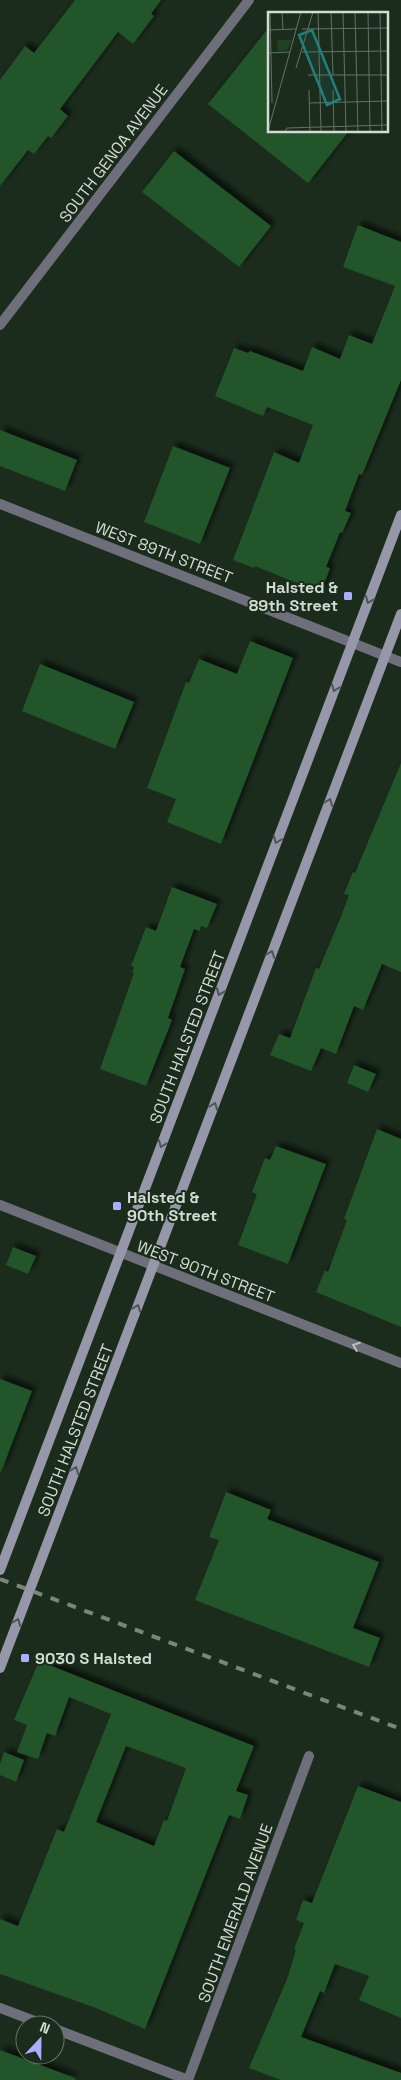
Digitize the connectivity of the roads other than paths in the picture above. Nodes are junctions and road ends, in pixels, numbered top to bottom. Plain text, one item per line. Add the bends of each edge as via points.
1 (249, 0) edge
2 (0, 325) edge
3 (0, 504) edge
4 (401, 514) edge
5 (401, 614) edge
6 (352, 643) junction
7 (385, 656) junction
8 (401, 662) edge
9 (0, 1205) edge
10 (120, 1254) junction
11 (153, 1266) junction
12 (401, 1364) edge
13 (0, 1570) edge
14 (0, 1668) edge
15 (309, 1756) dead end
16 (0, 2008) edge
17 (19, 2015) edge
18 (65, 2033) edge
19 (188, 2080) edge

1 - 2 street, SOUTH GENOA AVENUE
3 - 6 street, WEST 89TH STREET
4 -> 6 main road, SOUTH HALSTED STREET
5 - 7 main road, SOUTH HALSTED STREET
6 - 7 street, WEST 89TH STREET
6 -> 10 main road, SOUTH HALSTED STREET
7 - 8 street, WEST 89TH STREET
11 -> 7 main road, SOUTH HALSTED STREET
9 - 10 street, WEST 90TH STREET
10 - 11 street, WEST 90TH STREET
10 - 13 main road, SOUTH HALSTED STREET
12 -> 11 street, WEST 90TH STREET
14 -> 11 main road, SOUTH HALSTED STREET
15 - 19 street, SOUTH EMERALD AVENUE
16 - 17 street
18 - 19 street

